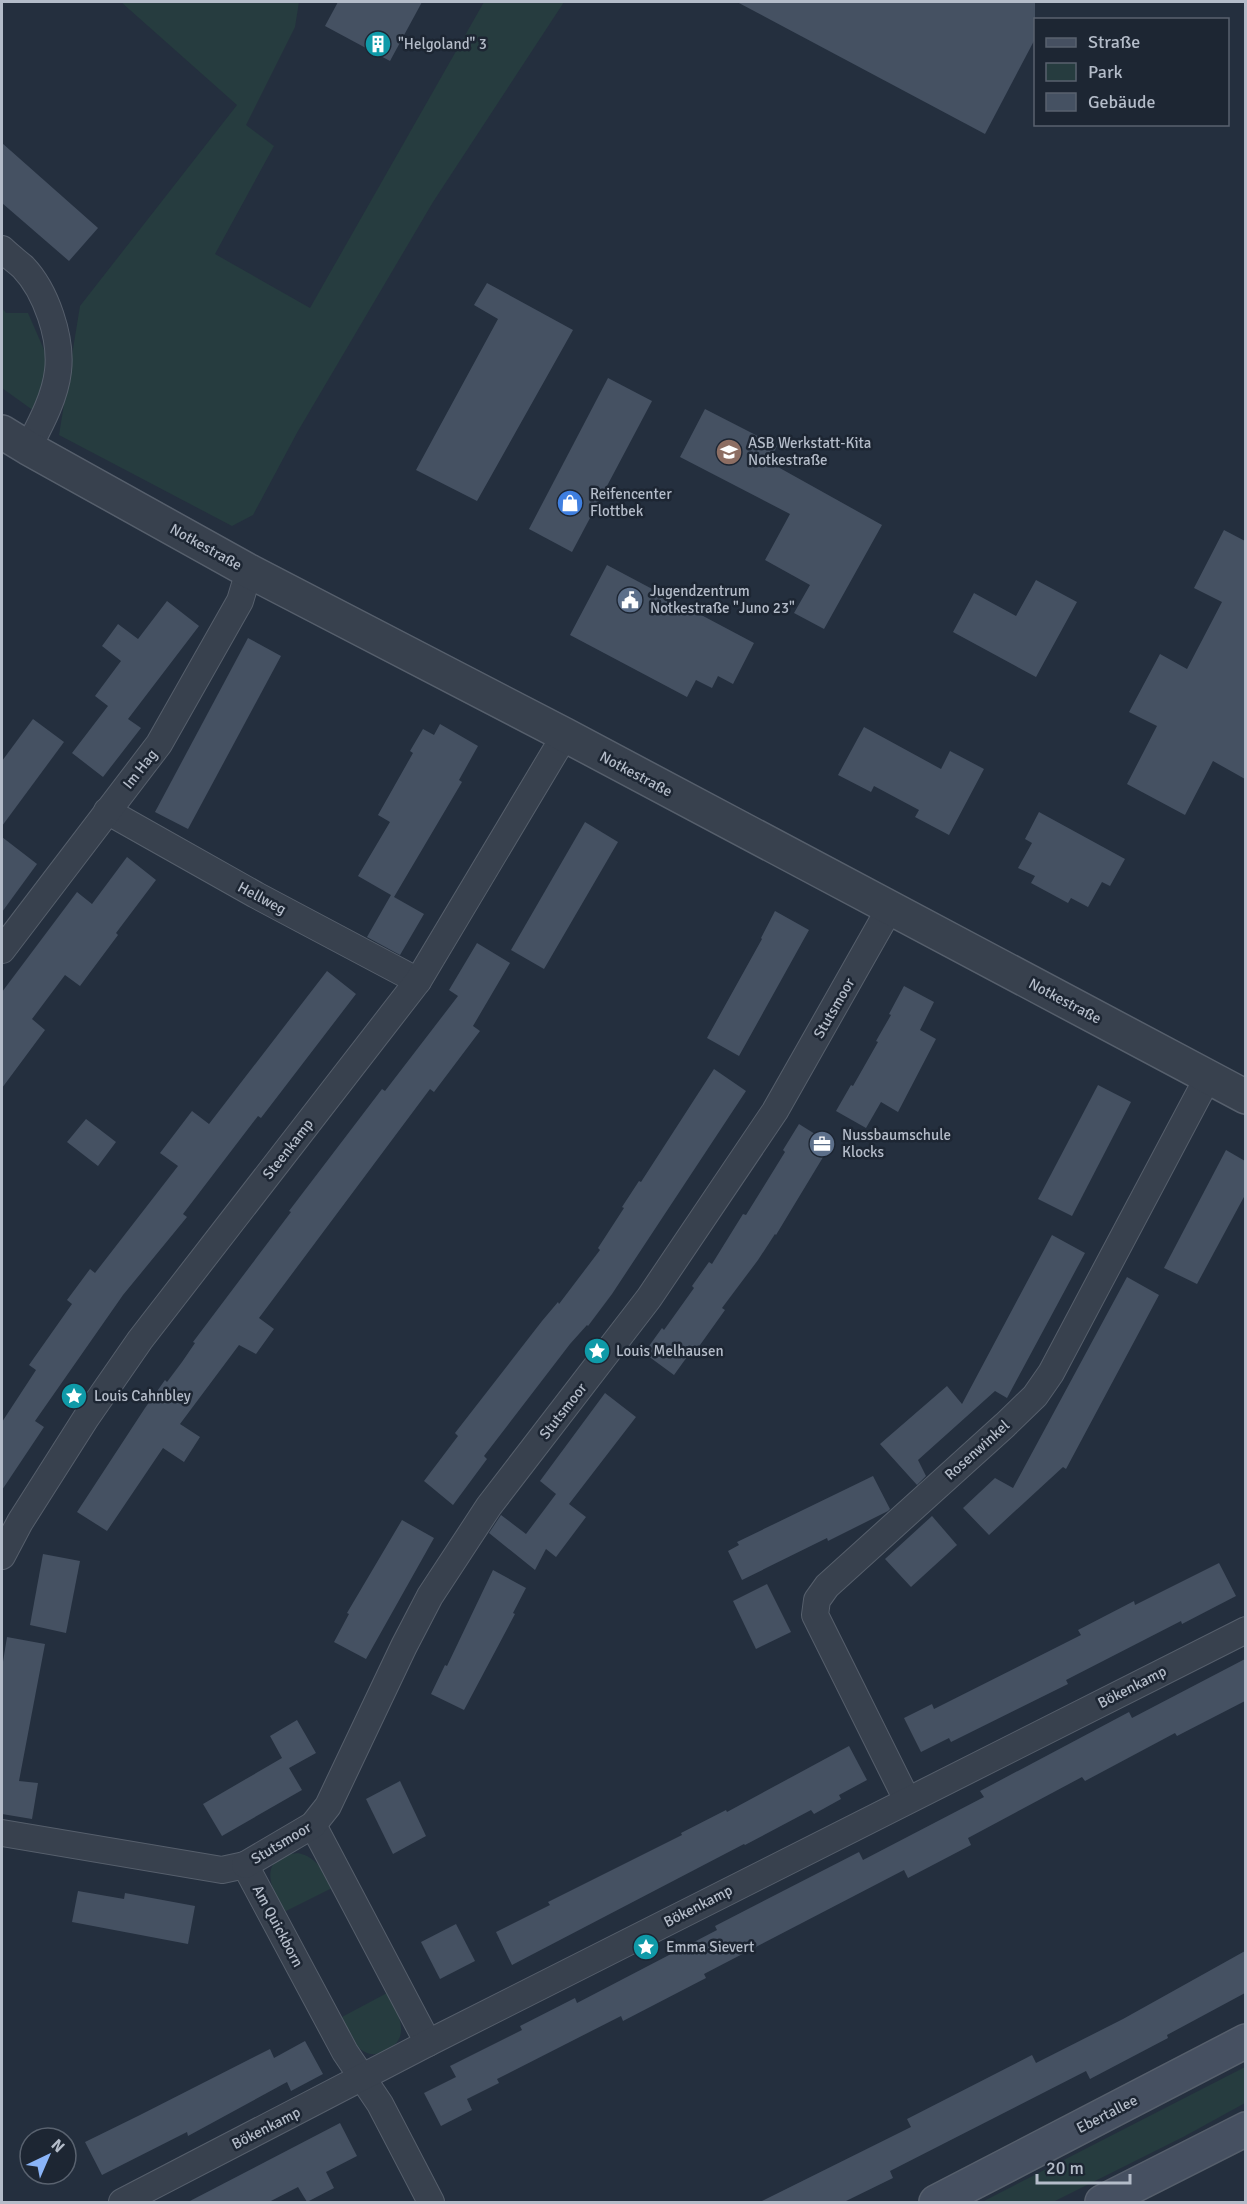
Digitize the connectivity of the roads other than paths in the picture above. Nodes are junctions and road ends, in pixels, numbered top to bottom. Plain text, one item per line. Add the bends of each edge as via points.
1 (2, 249) edge
2 (15, 440) edge
3 (249, 571) junction
4 (565, 735) junction
5 (107, 811) junction
6 (890, 908) junction
7 (2, 950) edge
8 (418, 981) junction
9 (1208, 1077) junction
10 (1245, 1097) edge
11 (2, 1556) edge
12 (1245, 1630) edge
13 (907, 1800) junction
14 (313, 1825) junction
15 (2, 1833) edge
16 (245, 1865) junction
17 (1245, 2042) edge
18 (428, 2043) junction
19 (363, 2078) junction
20 (1245, 2129) edge
21 (122, 2202) edge
22 (431, 2202) edge
23 (936, 2202) edge
24 (1102, 2202) edge

1 - 2 street, Notkestraße via 24,268 47,304 57,340 58,371 51,398
2 - 3 street, Notkestraße
3 - 4 street, Notkestraße
3 - 5 street, Im Hag via 240,601 159,744
4 - 6 street, Notkestraße
4 - 8 street, Steenkamp
5 - 7 street, Im Hag
5 - 8 street, Hellweg
6 - 9 street, Notkestraße
6 - 14 street, Stutsmoor via 775,1112 650,1298 489,1506 430,1596 328,1806
8 - 11 street, Steenkamp via 140,1340 86,1418
9 - 10 street, Notkestraße
9 - 13 street, Rosenwinkel via 1051,1373 1035,1396 826,1586 817,1600 815,1615
12 - 13 street, Bökenkamp
13 - 18 street, Bökenkamp
14 - 16 street, Stutsmoor
14 - 18 street
15 - 16 street via 222,1870
16 - 19 street, Am Quickborn via 345,2052
17 - 23 main road, Ebertallee
18 - 19 street, Bökenkamp
19 - 21 street, Bökenkamp
19 - 22 street, Am Quickborn
20 - 24 main road

